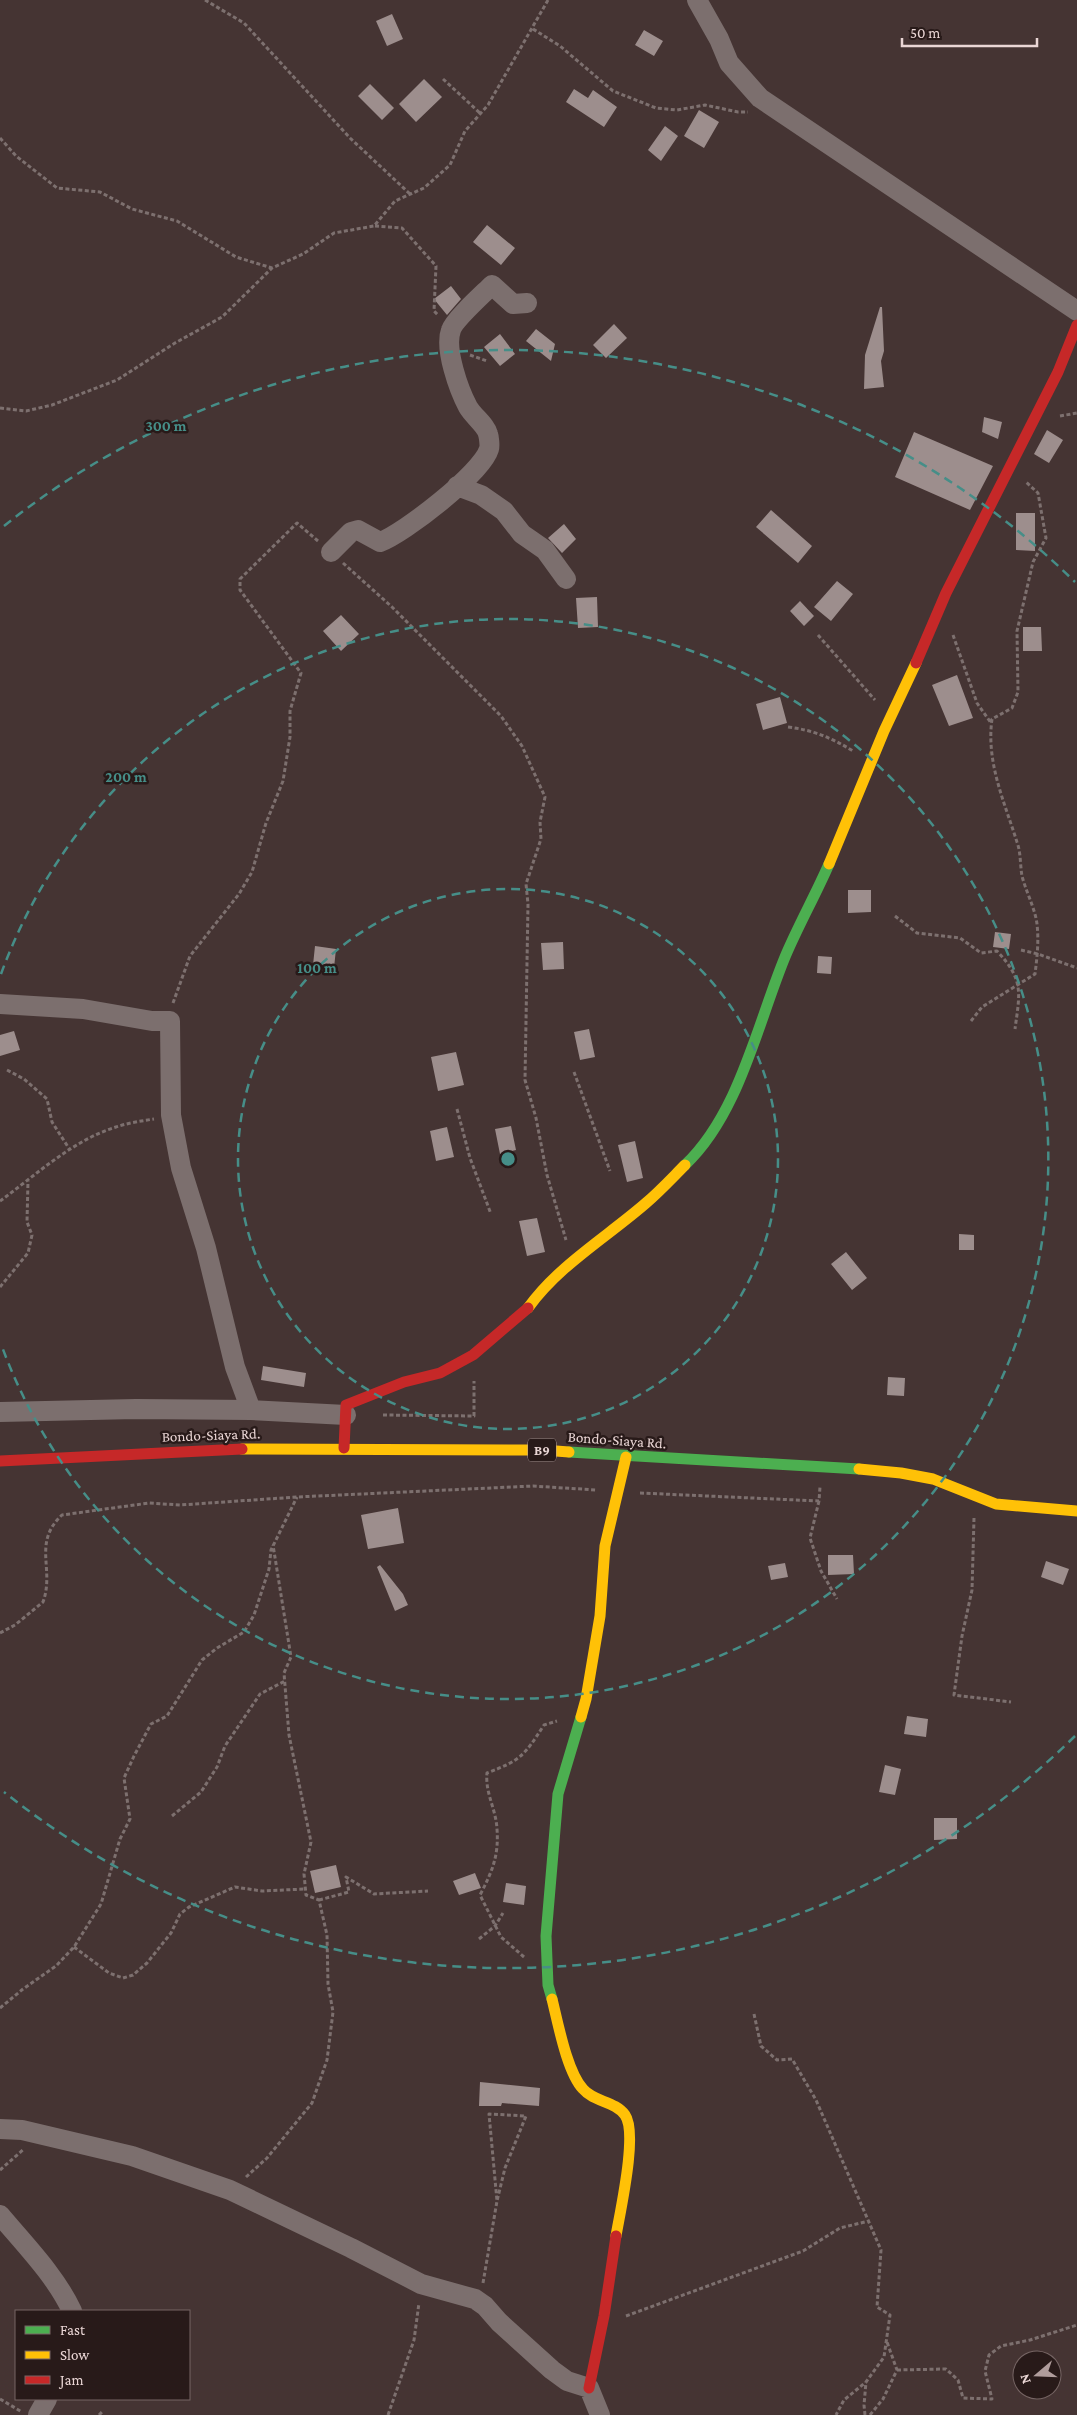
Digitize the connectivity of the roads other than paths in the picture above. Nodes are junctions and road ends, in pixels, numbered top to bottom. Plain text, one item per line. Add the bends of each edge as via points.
1 (698, 1) edge
2 (527, 303) dead end
3 (1077, 311) edge
4 (1077, 325) edge
5 (457, 486) junction
6 (331, 552) road end
7 (566, 579) dead end
8 (0, 1004) edge
9 (251, 1410) junction
10 (0, 1412) edge
11 (346, 1414) junction
12 (344, 1448) junction
13 (626, 1457) junction
14 (0, 1461) edge
15 (1077, 1511) edge
16 (0, 2128) edge
17 (0, 2215) edge
18 (71, 2310) edge
19 (588, 2388) junction
20 (46, 2400) edge
21 (598, 2414) edge
22 (38, 2415) edge

1 - 3 street via 733,68 760,98
2 - 5 street via 512,304 492,285 451,329 449,341 458,389 472,414 488,432 489,449 473,472
4 - 11 main road via 1058,372 940,606 785,957 730,1101 699,1152 647,1202 573,1262 540,1292 526,1310 474,1355 440,1373 404,1382 346,1405
5 - 6 street via 420,520 392,538 380,542 358,530 351,532
5 - 7 street via 480,495 504,511 522,534 545,550
8 - 9 street via 83,1009 170,1021 171,1115 181,1168 206,1248 235,1367
9 - 10 street
9 - 11 street
11 - 12 main road
12 - 13 main road, Bondo-Siaya Rd. / B9 via 543,1450
12 - 14 main road, Bondo-Siaya Rd. / B9 via 196,1450
13 - 15 main road, Bondo-Siaya Rd. / B9 via 901,1473 932,1479 996,1504
13 - 19 main road via 605,1546 602,1597 586,1699 558,1794 546,1936 547,1977 573,2075 583,2090 625,2115 630,2130 630,2148 602,2325
16 - 19 street via 132,2156 230,2190 421,2284 474,2299 552,2370 567,2381
17 - 18 street via 45,2268
19 - 21 street
20 - 22 street

